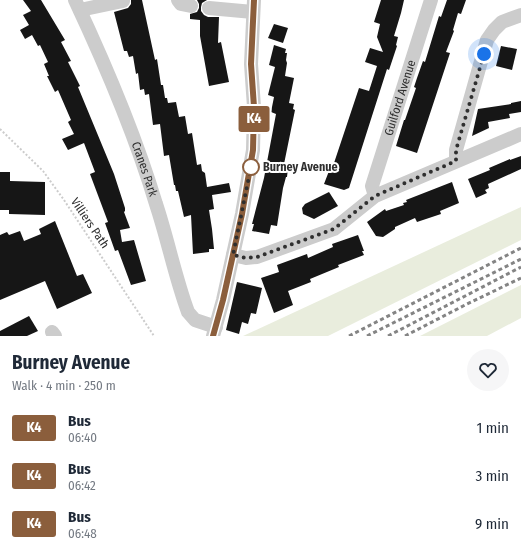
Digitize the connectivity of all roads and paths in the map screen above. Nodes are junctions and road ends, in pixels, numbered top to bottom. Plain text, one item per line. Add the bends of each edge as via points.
1 (431, 0) edge
2 (123, 1) edge
3 (78, 5) edge
4 (254, 6) edge
5 (209, 8) dead end
6 (521, 15) edge
7 (0, 129) edge
8 (521, 134) edge
9 (456, 161) junction
10 (375, 196) junction
11 (233, 255) junction
12 (214, 332) edge
13 (154, 336) edge

1 - 10 street, Guilford Avenue via 372,186
2 - 3 street
3 - 12 street, Cranes Park via 109,73 140,156 188,312 194,320
4 - 5 street
4 - 11 street via 251,64 253,150
6 - 9 street via 502,22 487,40 456,150
7 - 13 path, Villiers Path via 47,177
8 - 9 street
9 - 10 street
10 - 11 street via 334,229 257,257
11 - 12 street

